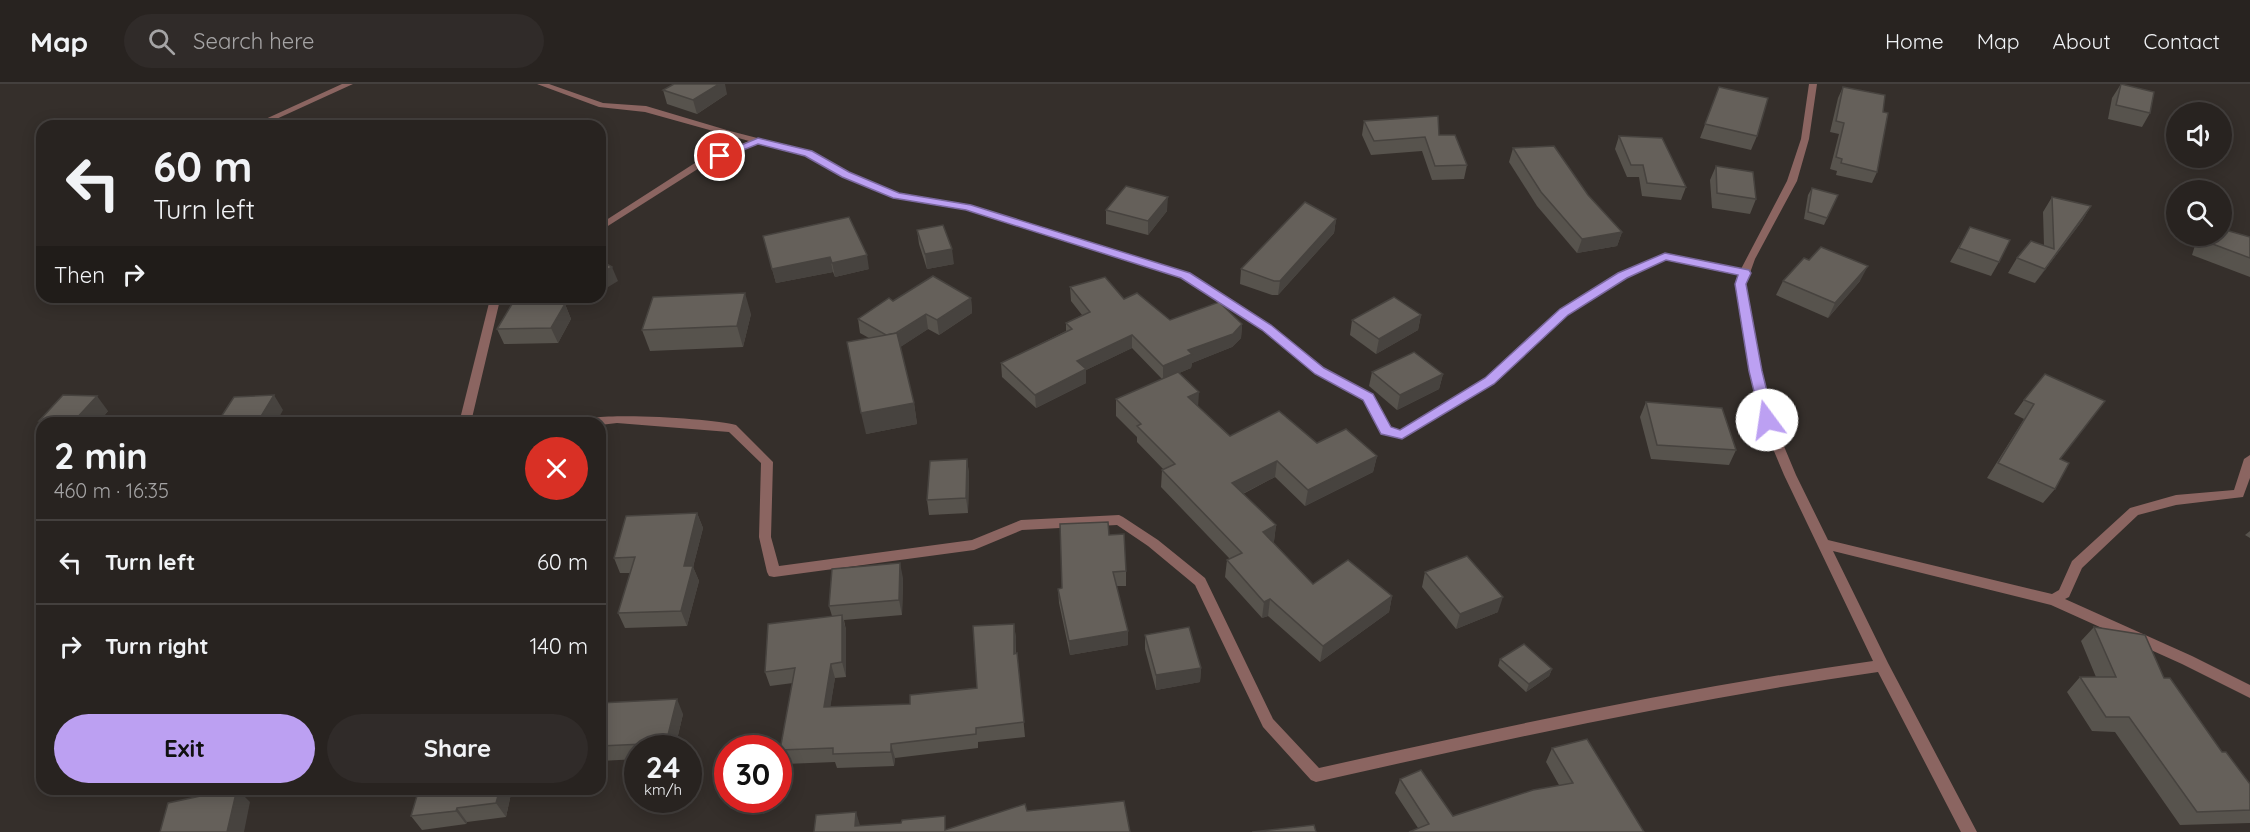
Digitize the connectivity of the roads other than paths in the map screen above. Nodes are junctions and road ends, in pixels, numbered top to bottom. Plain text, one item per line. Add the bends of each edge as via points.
1 (349, 84) edge
2 (541, 84) edge
3 (1813, 84) edge
4 (268, 120) edge
5 (758, 141) junction
6 (606, 224) edge
7 (1745, 273) junction
8 (494, 303) edge
9 (466, 417) edge
10 (606, 420) edge
11 (2250, 459) edge
12 (1822, 544) junction
13 (2054, 600) junction
14 (1882, 666) junction
15 (2250, 692) edge
16 (1969, 832) edge

1 - 4 street
2 - 5 street via 602,105 646,109
3 - 7 street via 1805,140 1791,181
5 - 6 street via 701,164
5 - 7 street via 809,154 897,195 968,207 1185,275 1267,327 1319,371 1368,397 1386,430 1402,435 1489,381 1564,312 1622,275 1665,257
7 - 12 street via 1741,284 1767,420
8 - 9 street
10 - 14 street via 732,428 767,462 765,537 774,572 974,545 1021,525 1119,520 1200,582 1268,723 1316,776 1584,715
11 - 13 street via 2239,494 2176,500 2134,511 2077,565 2064,593
12 - 13 street
12 - 14 street
13 - 15 street
14 - 16 street

